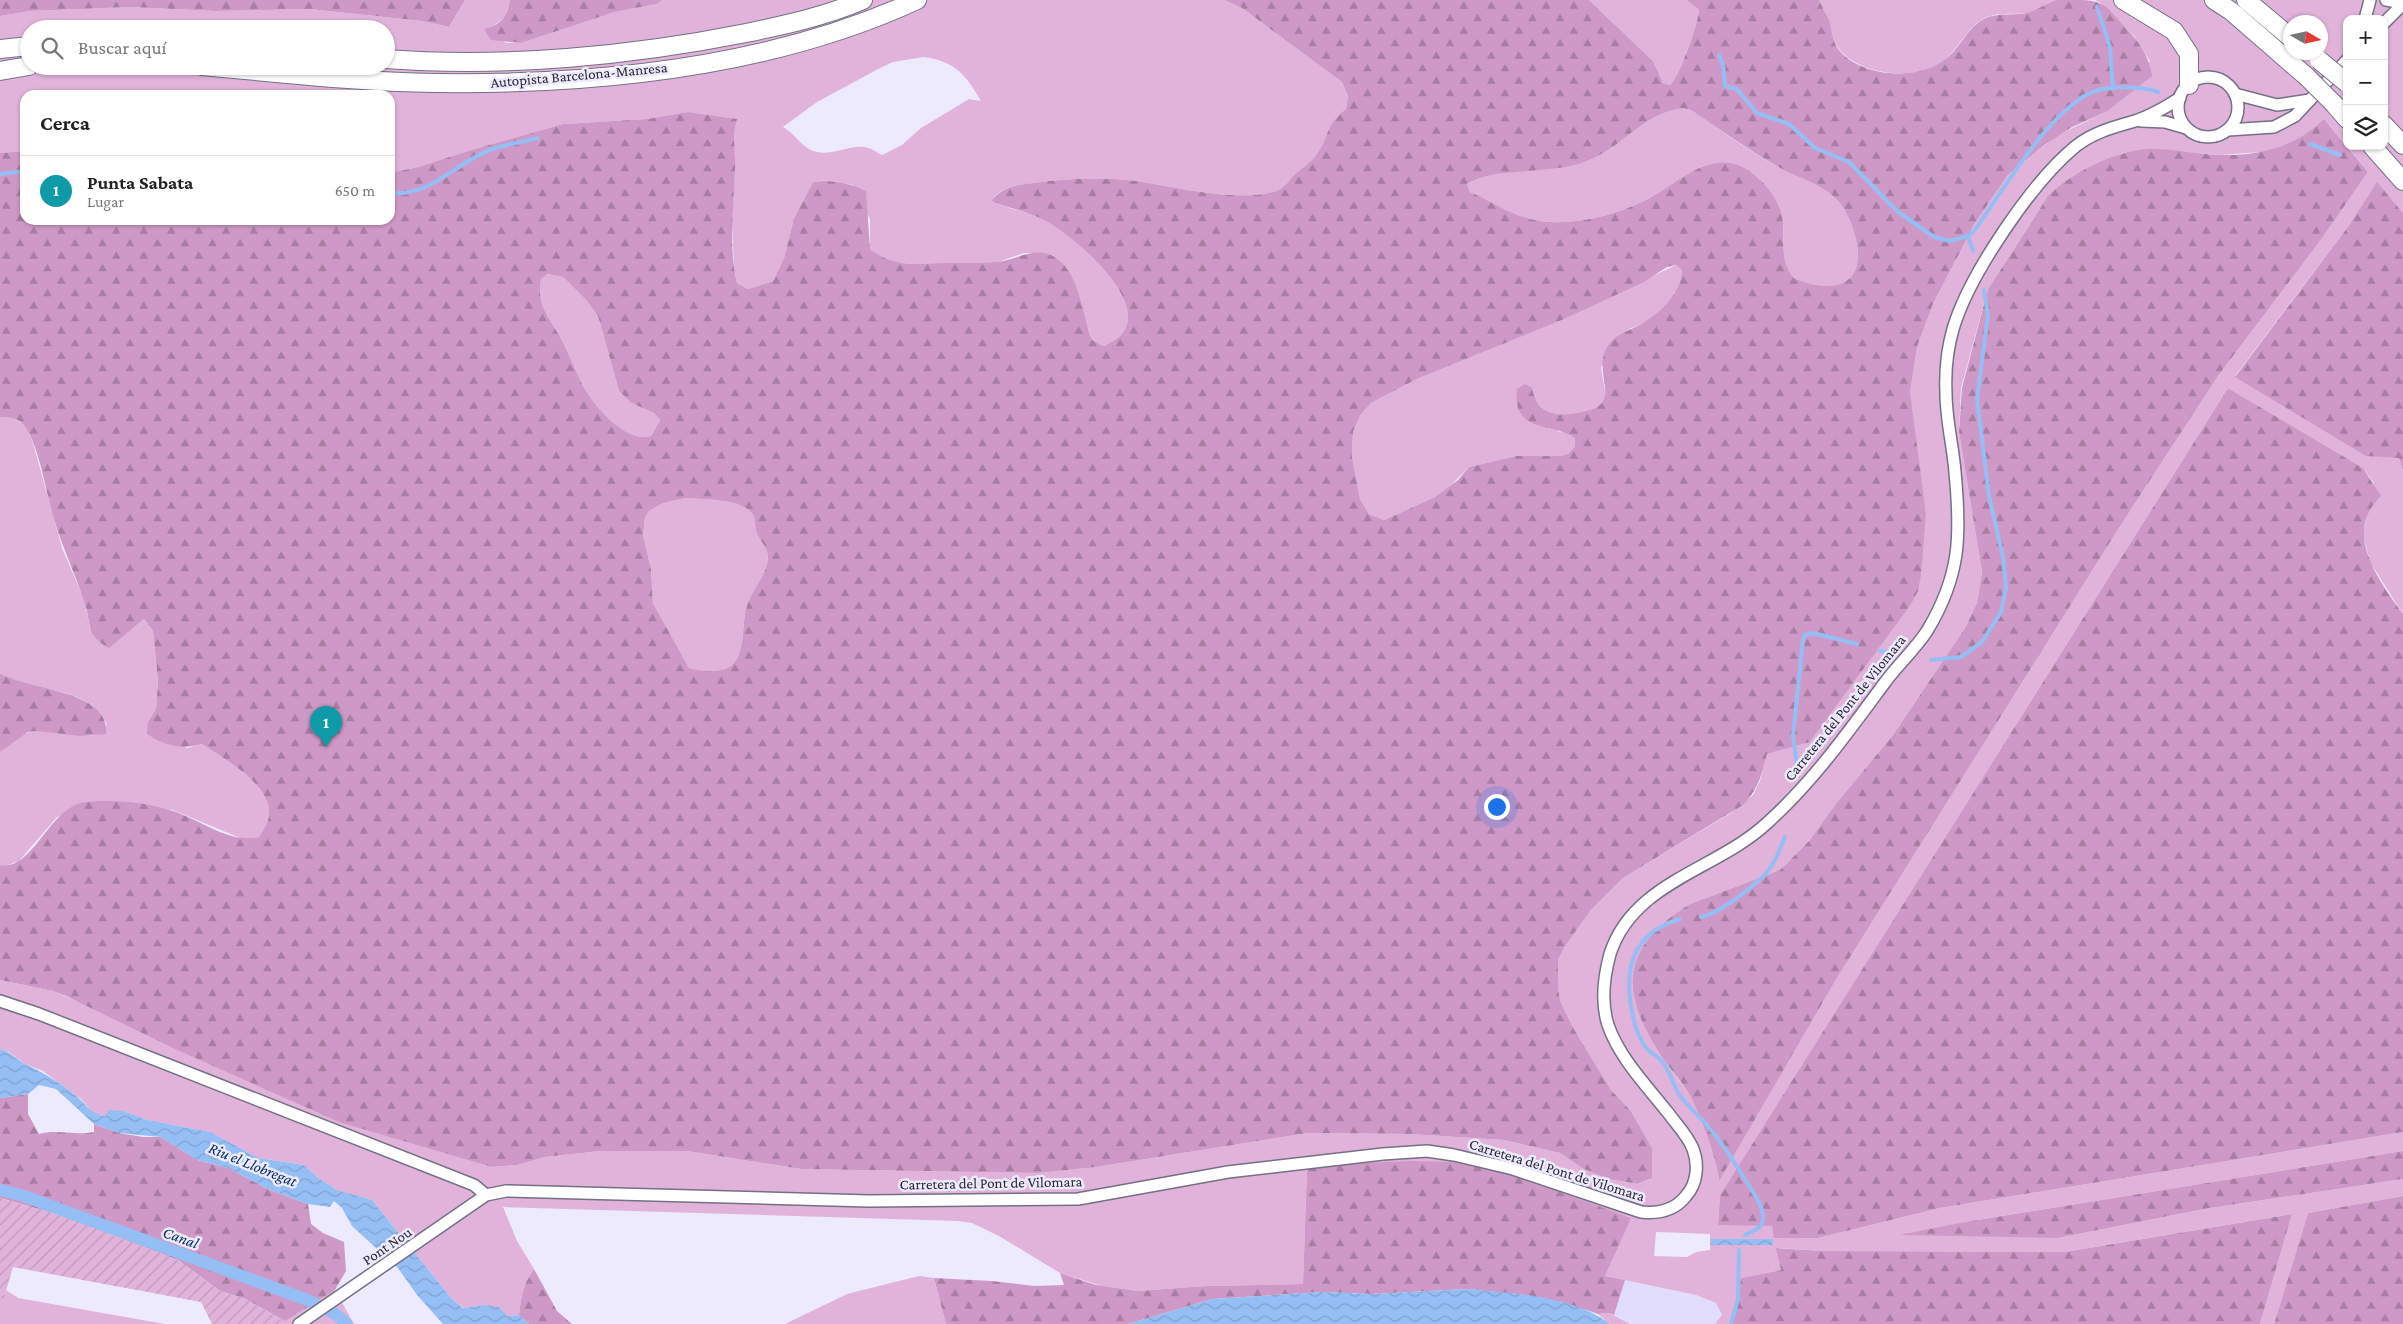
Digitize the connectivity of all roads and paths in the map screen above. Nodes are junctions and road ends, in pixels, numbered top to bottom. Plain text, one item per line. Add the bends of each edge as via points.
1 (863, 0) edge
2 (917, 0) edge
3 (2123, 0) edge
4 (2214, 0) edge
5 (2246, 0) edge
6 (2370, 0) edge
7 (2386, 0) edge
8 (2403, 4) edge
9 (2366, 15) edge
10 (2388, 19) edge
11 (2283, 31) edge
12 (20, 47) edge
13 (0, 49) edge
14 (395, 59) edge
15 (2319, 60) edge
16 (2343, 64) edge
17 (20, 68) edge
18 (0, 71) edge
19 (325, 75) edge
20 (2343, 80) edge
21 (2184, 91) junction
22 (2235, 94) junction
23 (2310, 100) junction
24 (2343, 114) edge
25 (2137, 120) junction
26 (2186, 128) junction
27 (2388, 128) edge
28 (2228, 130) junction
29 (2403, 145) edge
30 (2376, 150) edge
31 (2403, 181) edge
32 (0, 1001) edge
33 (482, 1199) junction
34 (299, 1324) edge

1 - 14 highway, Autopista Barcelona-Manresa via 783,25 705,41 617,53 490,61
2 - 19 highway, Autopista Barcelona-Manresa via 892,12 780,49 704,64 586,77 496,82 434,83
3 - 21 highway via 2174,31 2189,54
4 - 24 highway, bridge via 2231,11
5 - 11 highway
6 - 9 street
7 - 8 street
8 - 10 street
12 - 13 highway
15 - 20 highway, bridge
16 - 23 street
17 - 18 highway
21 - 22 street via 2200,78 2214,78 2226,83
21 - 25 street, Carretera del Pont de Vilomara via 2161,110
21 - 26 street via 2179,114
22 - 23 street via 2277,104
22 - 28 street via 2238,113
23 - 28 street via 2295,116 2274,127
25 - 26 street, Carretera del Pont de Vilomara via 2165,122
25 - 33 street, Carretera del Pont de Vilomara via 2115,125 2079,144 2051,169 2002,235 1961,308 1952,330 1945,392 1955,470 1959,547 1943,601 1925,634 1821,767 1780,812 1708,865 1661,888 1636,910 1621,930 1611,953 1605,977 1604,1002 1607,1022 1617,1047 1684,1132 1696,1158 1694,1186 1676,1206 1660,1212 1641,1212 1513,1169 1427,1151 1228,1172 1078,1199 869,1201 526,1190
26 - 28 street via 2206,137 2218,136
27 - 29 highway
30 - 31 highway
32 - 33 street via 474,1185
33 - 34 street, Pont Nou

